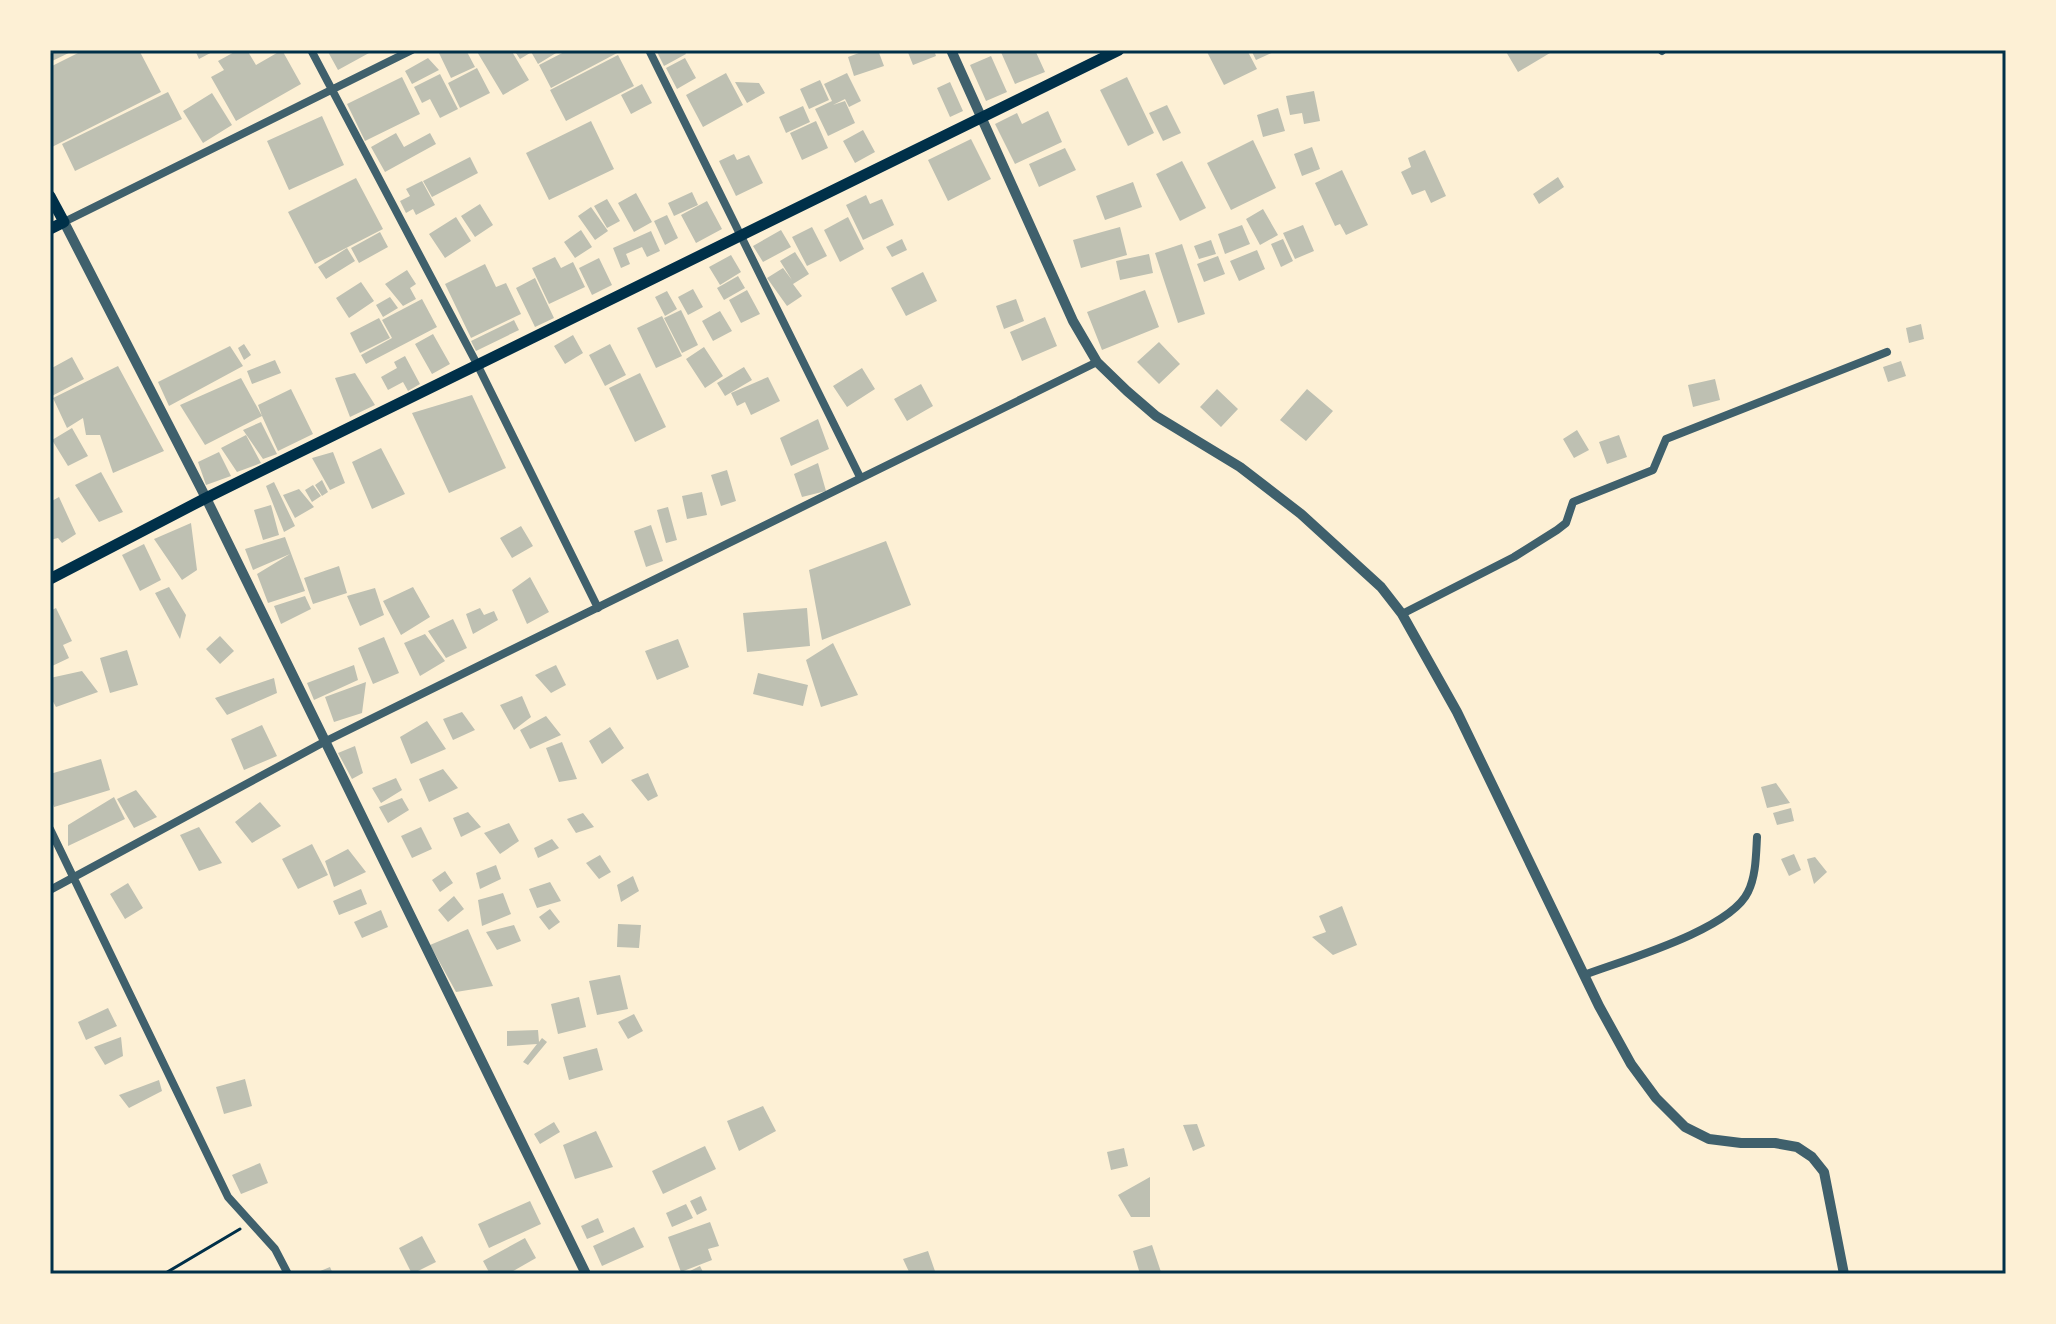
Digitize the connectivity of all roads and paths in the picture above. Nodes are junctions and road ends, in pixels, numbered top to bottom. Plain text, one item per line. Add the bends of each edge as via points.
1 (311, 50) edge
2 (412, 50) edge
3 (649, 50) edge
4 (951, 50) edge
5 (1119, 50) edge
6 (331, 90) junction
7 (981, 117) junction
8 (50, 196) edge
9 (64, 222) junction
10 (50, 229) edge
11 (740, 234) junction
12 (1887, 352) dead end
13 (1097, 362) junction
14 (478, 366) junction
15 (860, 477) junction
16 (206, 498) junction
17 (50, 579) edge
18 (598, 608) junction
19 (1402, 614) junction
20 (324, 742) junction
21 (50, 829) edge
22 (1757, 837) dead end
23 (75, 878) junction
24 (50, 890) edge
25 (1584, 975) junction
26 (250, 1223) junction
27 (164, 1274) edge
28 (288, 1274) edge
29 (586, 1274) edge
30 (1844, 1274) edge

1 - 6 street
2 - 6 street
3 - 11 street
4 - 7 street
5 - 7 main road
6 - 9 street
6 - 14 street
7 - 11 main road
7 - 13 street via 1073,321
8 - 9 main road
9 - 10 main road
9 - 16 street
11 - 14 main road
11 - 15 street
12 - 19 street via 1666,439 1653,470 1573,502 1566,523 1557,530
13 - 15 street
13 - 19 street via 1156,416 1240,467 1301,514 1381,587
14 - 16 main road
14 - 18 street
15 - 18 street
16 - 17 main road
16 - 20 street
18 - 20 street
19 - 25 street via 1457,712
20 - 23 street
20 - 29 street
21 - 23 street
22 - 25 street via 1749,891 1739,907 1683,937
23 - 24 street
23 - 26 street via 222,1187
25 - 30 street via 1631,1064 1685,1127 1709,1139 1797,1147 1812,1157 1824,1172
26 - 27 path
26 - 28 street via 275,1249

